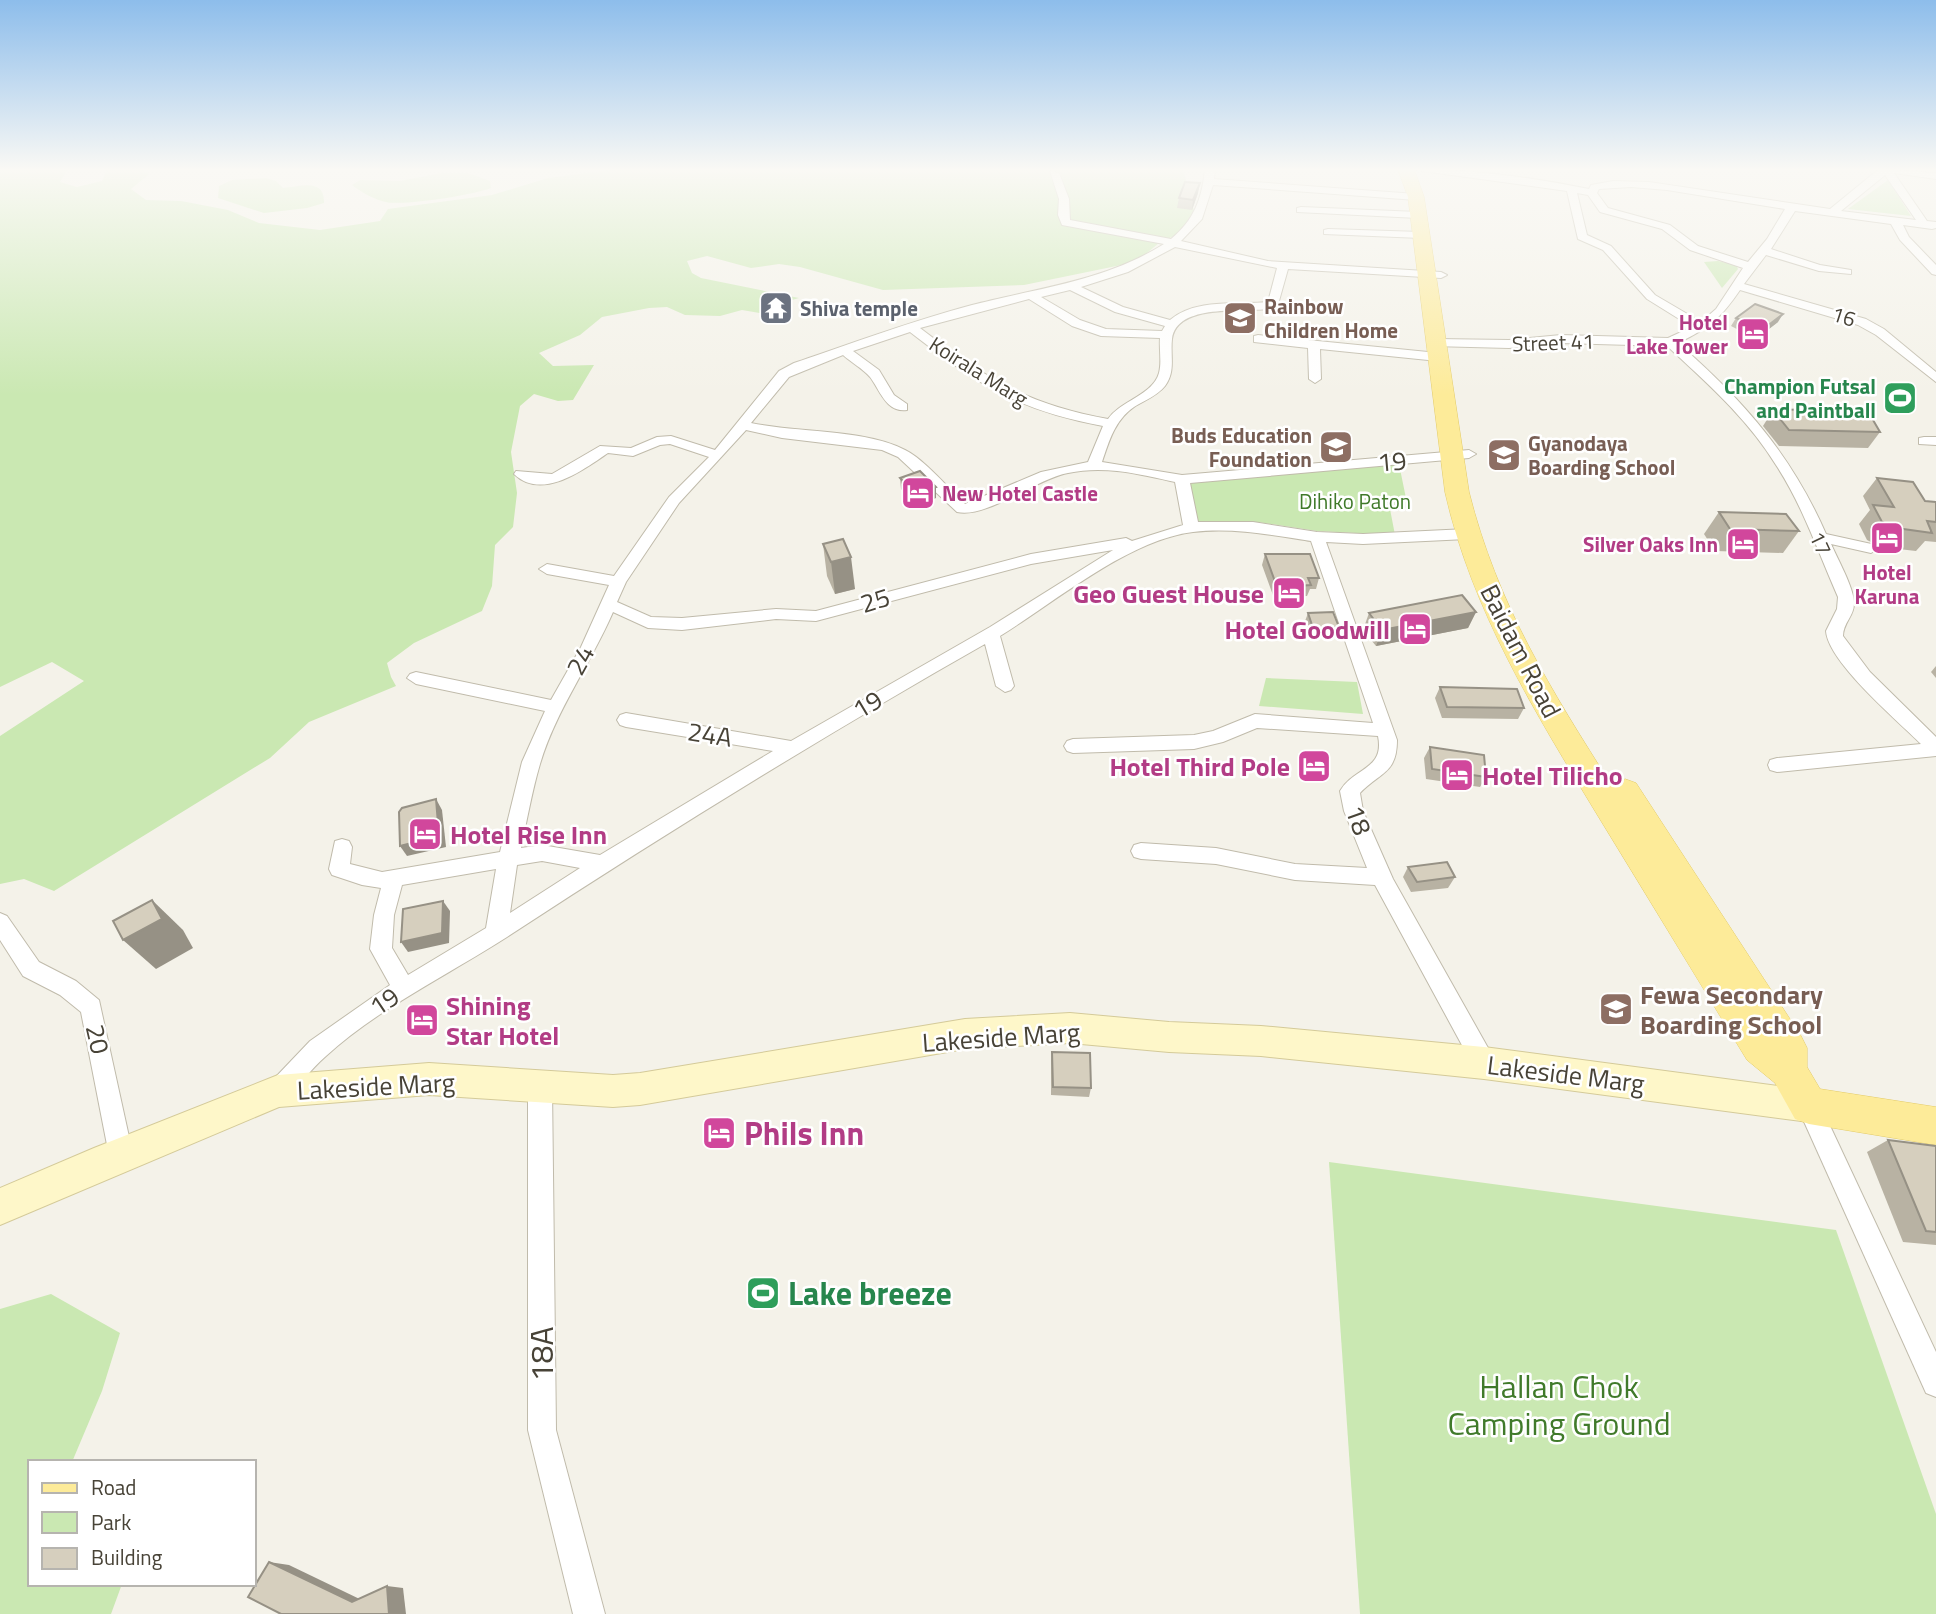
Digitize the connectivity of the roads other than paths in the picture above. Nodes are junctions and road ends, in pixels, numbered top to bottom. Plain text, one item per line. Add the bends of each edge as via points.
1 (1170, 244) edge
2 (1183, 244) edge
3 (1428, 244) edge
4 (1428, 244) edge
5 (1599, 244) edge
6 (1689, 244) edge
7 (1768, 244) edge
8 (1911, 244) edge
9 (1764, 251) junction
10 (1283, 266) junction
11 (1750, 266) junction
12 (1847, 272) dead end
13 (1936, 272) edge
14 (1434, 274) junction
15 (1070, 285) junction
16 (1736, 285) junction
17 (1030, 295) junction
18 (1702, 327) junction
19 (912, 328) junction
20 (1169, 330) junction
21 (1258, 339) dead end
22 (1670, 342) junction
23 (1314, 345) junction
24 (1442, 347) junction
25 (845, 351) junction
26 (1315, 379) dead end
27 (1936, 379) edge
28 (902, 407) dead end
29 (1110, 423) junction
30 (743, 425) junction
31 (718, 455) junction
32 (1460, 455) junction
33 (1094, 465) junction
34 (521, 474) dead end
35 (1182, 479) junction
36 (1191, 527) junction
37 (1467, 534) junction
38 (1317, 537) junction
39 (1819, 537) junction
40 (1145, 541) junction
41 (1871, 548) dead end
42 (547, 569) dead end
43 (618, 582) junction
44 (606, 607) junction
45 (991, 634) junction
46 (416, 678) dead end
47 (1004, 686) dead end
48 (555, 707) junction
49 (626, 720) dead end
50 (1385, 730) junction
51 (1934, 743) edge
52 (1073, 746) dead end
53 (793, 748) junction
54 (1777, 765) dead end
55 (342, 847) dead end
56 (1141, 852) dead end
57 (510, 857) junction
58 (602, 864) junction
59 (1382, 877) junction
60 (394, 878) junction
61 (0, 922) edge
62 (496, 933) junction
63 (404, 988) junction
64 (1484, 1063) junction
65 (1788, 1071) junction
66 (540, 1087) junction
67 (278, 1091) junction
68 (1809, 1106) junction
69 (1936, 1126) edge
70 (121, 1155) junction
71 (0, 1207) edge
72 (1936, 1383) edge
73 (589, 1614) edge

1 - 15 street, 24 via 1109,275
2 - 10 street
3 - 14 main road, Baidam Road
4 - 14 main road, Baidam Road
5 - 18 street via 1651,296
6 - 11 street
7 - 9 street
8 - 13 street
9 - 11 street
9 - 12 street
10 - 14 street
10 - 20 street via 1273,304 1185,314
11 - 16 street
14 - 24 main road, Baidam Road
15 - 17 street, 24
15 - 20 street via 1093,300
16 - 18 street via 1720,311
16 - 27 street, 16 / 16 via 1862,322
17 - 19 street, 24
17 - 20 street via 1076,323 1105,333
18 - 22 street
19 - 25 street, 24
19 - 29 street, Koirala Marg via 1017,398 1068,416
20 - 29 street via 1162,381
21 - 23 street, Street 41
22 - 24 street, Street 41 via 1561,339
22 - 39 street, 17 / 17 via 1766,441 1794,483
23 - 24 street, Street 41
23 - 26 street
24 - 32 main road, Baidam Road
25 - 28 street via 874,373 889,398
25 - 30 street, 24 via 789,370
29 - 33 street
30 - 31 street, 24 / 24
30 - 33 street via 887,447 902,454 962,509 1061,470
31 - 34 street via 664,440 633,452 605,449 562,476 541,481
31 - 43 street, 24 / 24 via 674,500
32 - 35 street, 19
32 - 37 main road, Baidam Road
32 - 65 main road, Baidam Road via 1500,578 1528,637 1788,1048
33 - 35 street
35 - 36 street
36 - 38 street, 19 via 1253,527
36 - 40 street, 19
37 - 38 street, 19
37 - 65 main road, Baidam Road via 1498,615 1536,690 1760,1048
38 - 50 street, 18 / 18
39 - 41 street
39 - 51 street, 17 / 17 via 1848,607 1835,637 1847,656
40 - 44 street, 25 / 25 via 1031,559 817,616 776,614 682,624 648,622 620,607
40 - 45 street, 19 via 1107,559
42 - 43 street
43 - 44 street, 24 / 24
44 - 48 street, 24 / 24
45 - 47 street
45 - 53 street, 19
46 - 48 street
48 - 57 street, 24 / 24 via 531,762
49 - 53 street, 24A / 24A
50 - 52 street via 1255,721 1194,742
50 - 59 street, 18 / 18 via 1389,750 1382,767 1359,780 1349,797
51 - 54 street
53 - 58 street, 19
55 - 60 street via 339,869 362,877
56 - 59 street via 1216,856 1295,872
57 - 58 street via 542,853
57 - 60 street
57 - 62 street, 24 / 24
58 - 62 street, 19
59 - 64 street, 18 / 18
60 - 63 street via 381,949
61 - 70 street, 20 / 20 via 31,969 68,988 91,1007
62 - 63 street, 19
63 - 67 street, 19 via 318,1048
64 - 66 main road, Lakeside Marg via 1070,1028 965,1034 640,1089
64 - 68 main road, Lakeside Marg
65 - 68 main road, Baidam Road
66 - 67 main road, Lakeside Marg via 429,1079
66 - 73 street, 18A via 542,1430
67 - 70 main road, Lakeside Marg
68 - 69 main road
68 - 72 street
70 - 71 main road, Lakeside Marg

